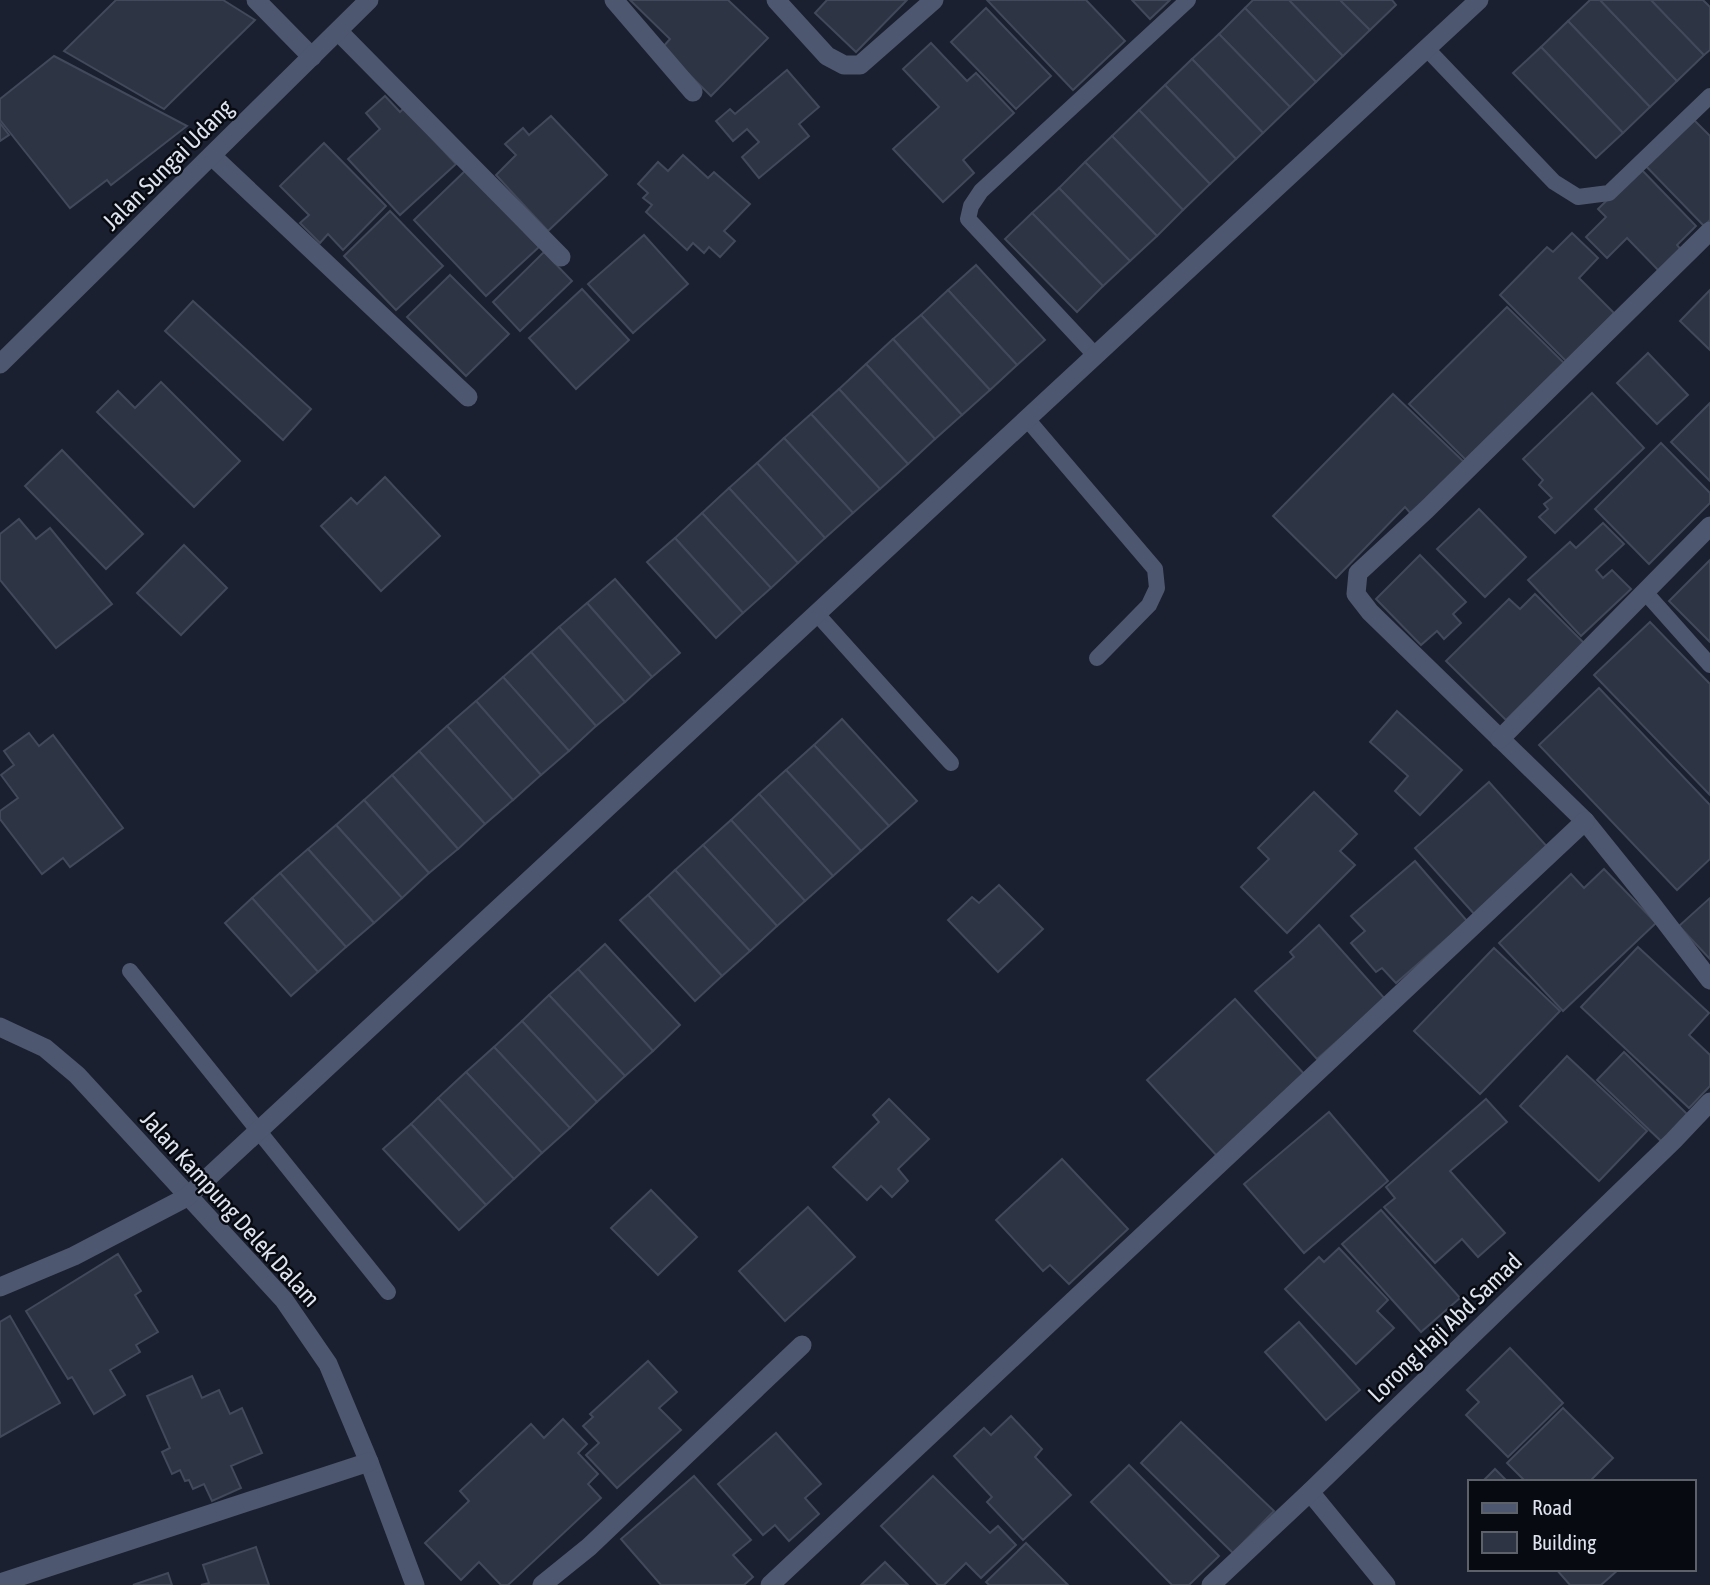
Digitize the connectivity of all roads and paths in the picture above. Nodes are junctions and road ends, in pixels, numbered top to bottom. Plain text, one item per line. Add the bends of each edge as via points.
1 (256, 0) edge
2 (369, 0) edge
3 (614, 0) edge
4 (776, 0) edge
5 (934, 0) edge
6 (1188, 0) edge
7 (1479, 0) edge
8 (338, 31) junction
9 (1427, 49) junction
10 (312, 57) junction
11 (693, 92) dead end
12 (1710, 96) edge
13 (212, 156) junction
14 (1710, 231) edge
15 (561, 257) dead end
16 (1095, 355) junction
17 (0, 364) edge
18 (468, 397) dead end
19 (1027, 419) junction
20 (1710, 526) edge
21 (1645, 592) junction
22 (817, 614) junction
23 (1097, 658) dead end
24 (1710, 665) edge
25 (1500, 739) junction
26 (951, 763) dead end
27 (1585, 821) junction
28 (131, 971) dead end
29 (1710, 980) edge
30 (0, 1027) edge
31 (1710, 1102) edge
32 (259, 1131) junction
33 (187, 1197) junction
34 (0, 1287) edge
35 (388, 1292) dead end
36 (802, 1345) dead end
37 (369, 1462) junction
38 (1310, 1492) junction
39 (0, 1583) edge
40 (415, 1585) edge
41 (542, 1585) edge
42 (769, 1585) edge
43 (1210, 1585) edge
44 (1386, 1585) edge

1 - 10 street
2 - 8 street, Jalan Sungai Udang
3 - 11 street
4 - 5 street via 827,56 844,65 860,65
6 - 16 lane via 981,191 971,206 968,219
7 - 9 street
8 - 10 street, Jalan Sungai Udang
8 - 15 street
9 - 12 lane via 1554,182 1578,197 1609,193
9 - 16 street
10 - 13 street, Jalan Sungai Udang
13 - 17 street, Jalan Sungai Udang
13 - 18 street
14 - 25 street via 1358,573 1356,594 1370,612
16 - 19 street
19 - 22 street
19 - 23 lane via 1154,569 1157,588 1149,605
20 - 21 street
21 - 24 lane
21 - 25 street
22 - 26 lane
22 - 32 street
25 - 27 street
27 - 29 street
27 - 42 street
28 - 32 lane
30 - 33 street, Jalan Kampung Delek Dalam via 45,1048 77,1075
31 - 38 street, Lorong Haji Abd Samad
32 - 33 street
32 - 35 lane
33 - 34 street via 74,1256
33 - 37 street, Jalan Kampung Delek Dalam via 284,1300 328,1364
36 - 41 street via 589,1547
37 - 39 street
37 - 40 street, Jalan Kampung Delek Dalam
38 - 43 street, Lorong Haji Abd Samad
38 - 44 street

